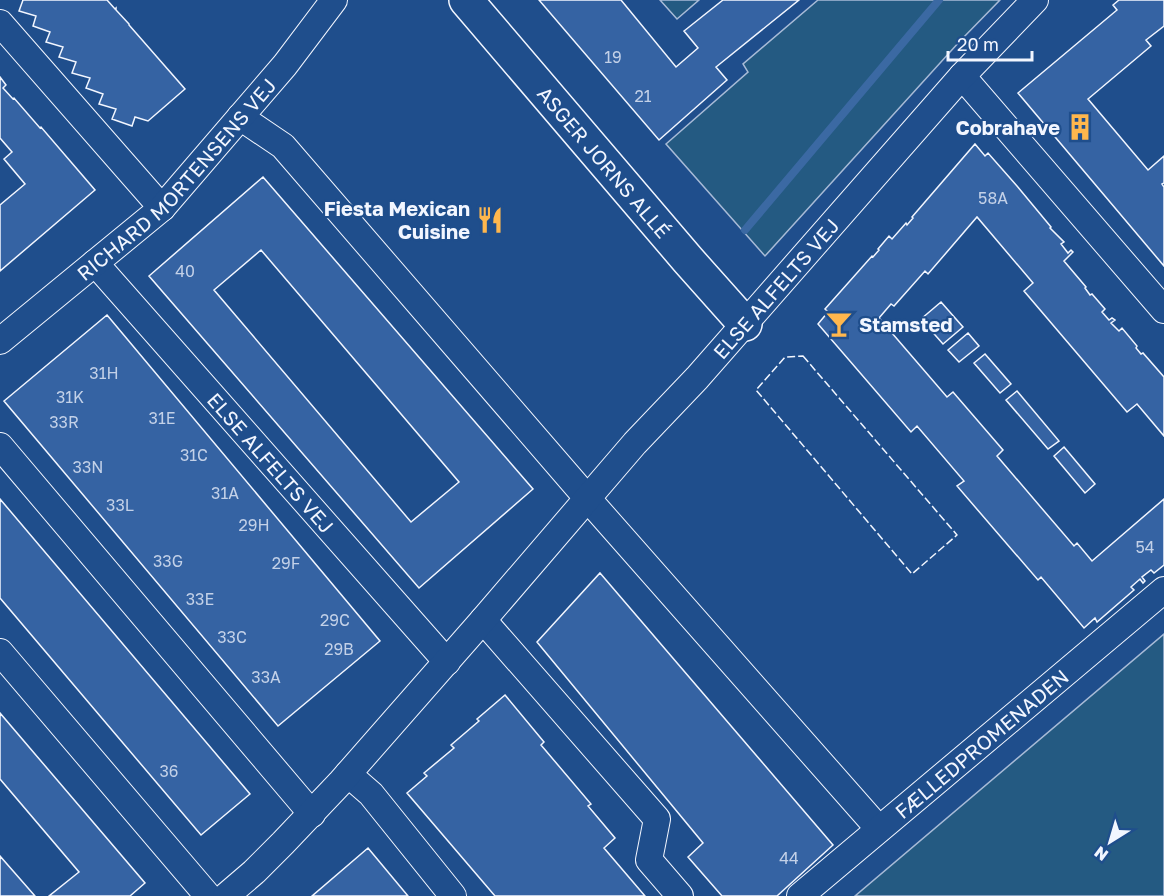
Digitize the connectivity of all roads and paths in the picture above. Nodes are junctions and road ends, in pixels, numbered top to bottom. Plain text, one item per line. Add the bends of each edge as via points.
1 (334, 0) edge
2 (466, 0) edge
3 (1035, 0) edge
4 (0, 23) edge
5 (962, 76) junction
6 (240, 117) junction
7 (162, 208) junction
8 (95, 263) junction
9 (1164, 309) edge
10 (745, 324) junction
11 (0, 341) edge
12 (0, 446) edge
13 (588, 499) junction
14 (1164, 590) edge
15 (483, 620) junction
16 (0, 652) edge
17 (447, 662) junction
18 (348, 774) junction
19 (312, 814) junction
20 (879, 829) junction
21 (208, 896) edge
22 (226, 896) edge
23 (453, 896) edge
24 (680, 896) edge
25 (800, 896) edge

1 - 6 street, RICHARD MORTENSENS VEJ
2 - 10 street, ASGER JORNS ALLÉ
3 - 5 street, ELSE ALFELTS VEJ
4 - 7 street
5 - 9 street
5 - 10 street, ELSE ALFELTS VEJ
6 - 7 street, RICHARD MORTENSENS VEJ
6 - 13 street via 283,146
7 - 8 street, RICHARD MORTENSENS VEJ
8 - 11 street, RICHARD MORTENSENS VEJ
8 - 17 street, ELSE ALFELTS VEJ
10 - 13 street, ELSE ALFELTS VEJ
12 - 19 street
13 - 15 street, ELSE ALFELTS VEJ
13 - 20 street
14 - 20 street, FÆLLEDPROMENADEN
15 - 17 street, ELSE ALFELTS VEJ
15 - 24 street via 657,819 649,860
16 - 21 street
17 - 18 street, ELSE ALFELTS VEJ
18 - 19 street, ELSE ALFELTS VEJ
18 - 23 street via 371,794
19 - 22 street, ELSE ALFELTS VEJ
20 - 25 street, FÆLLEDPROMENADEN

